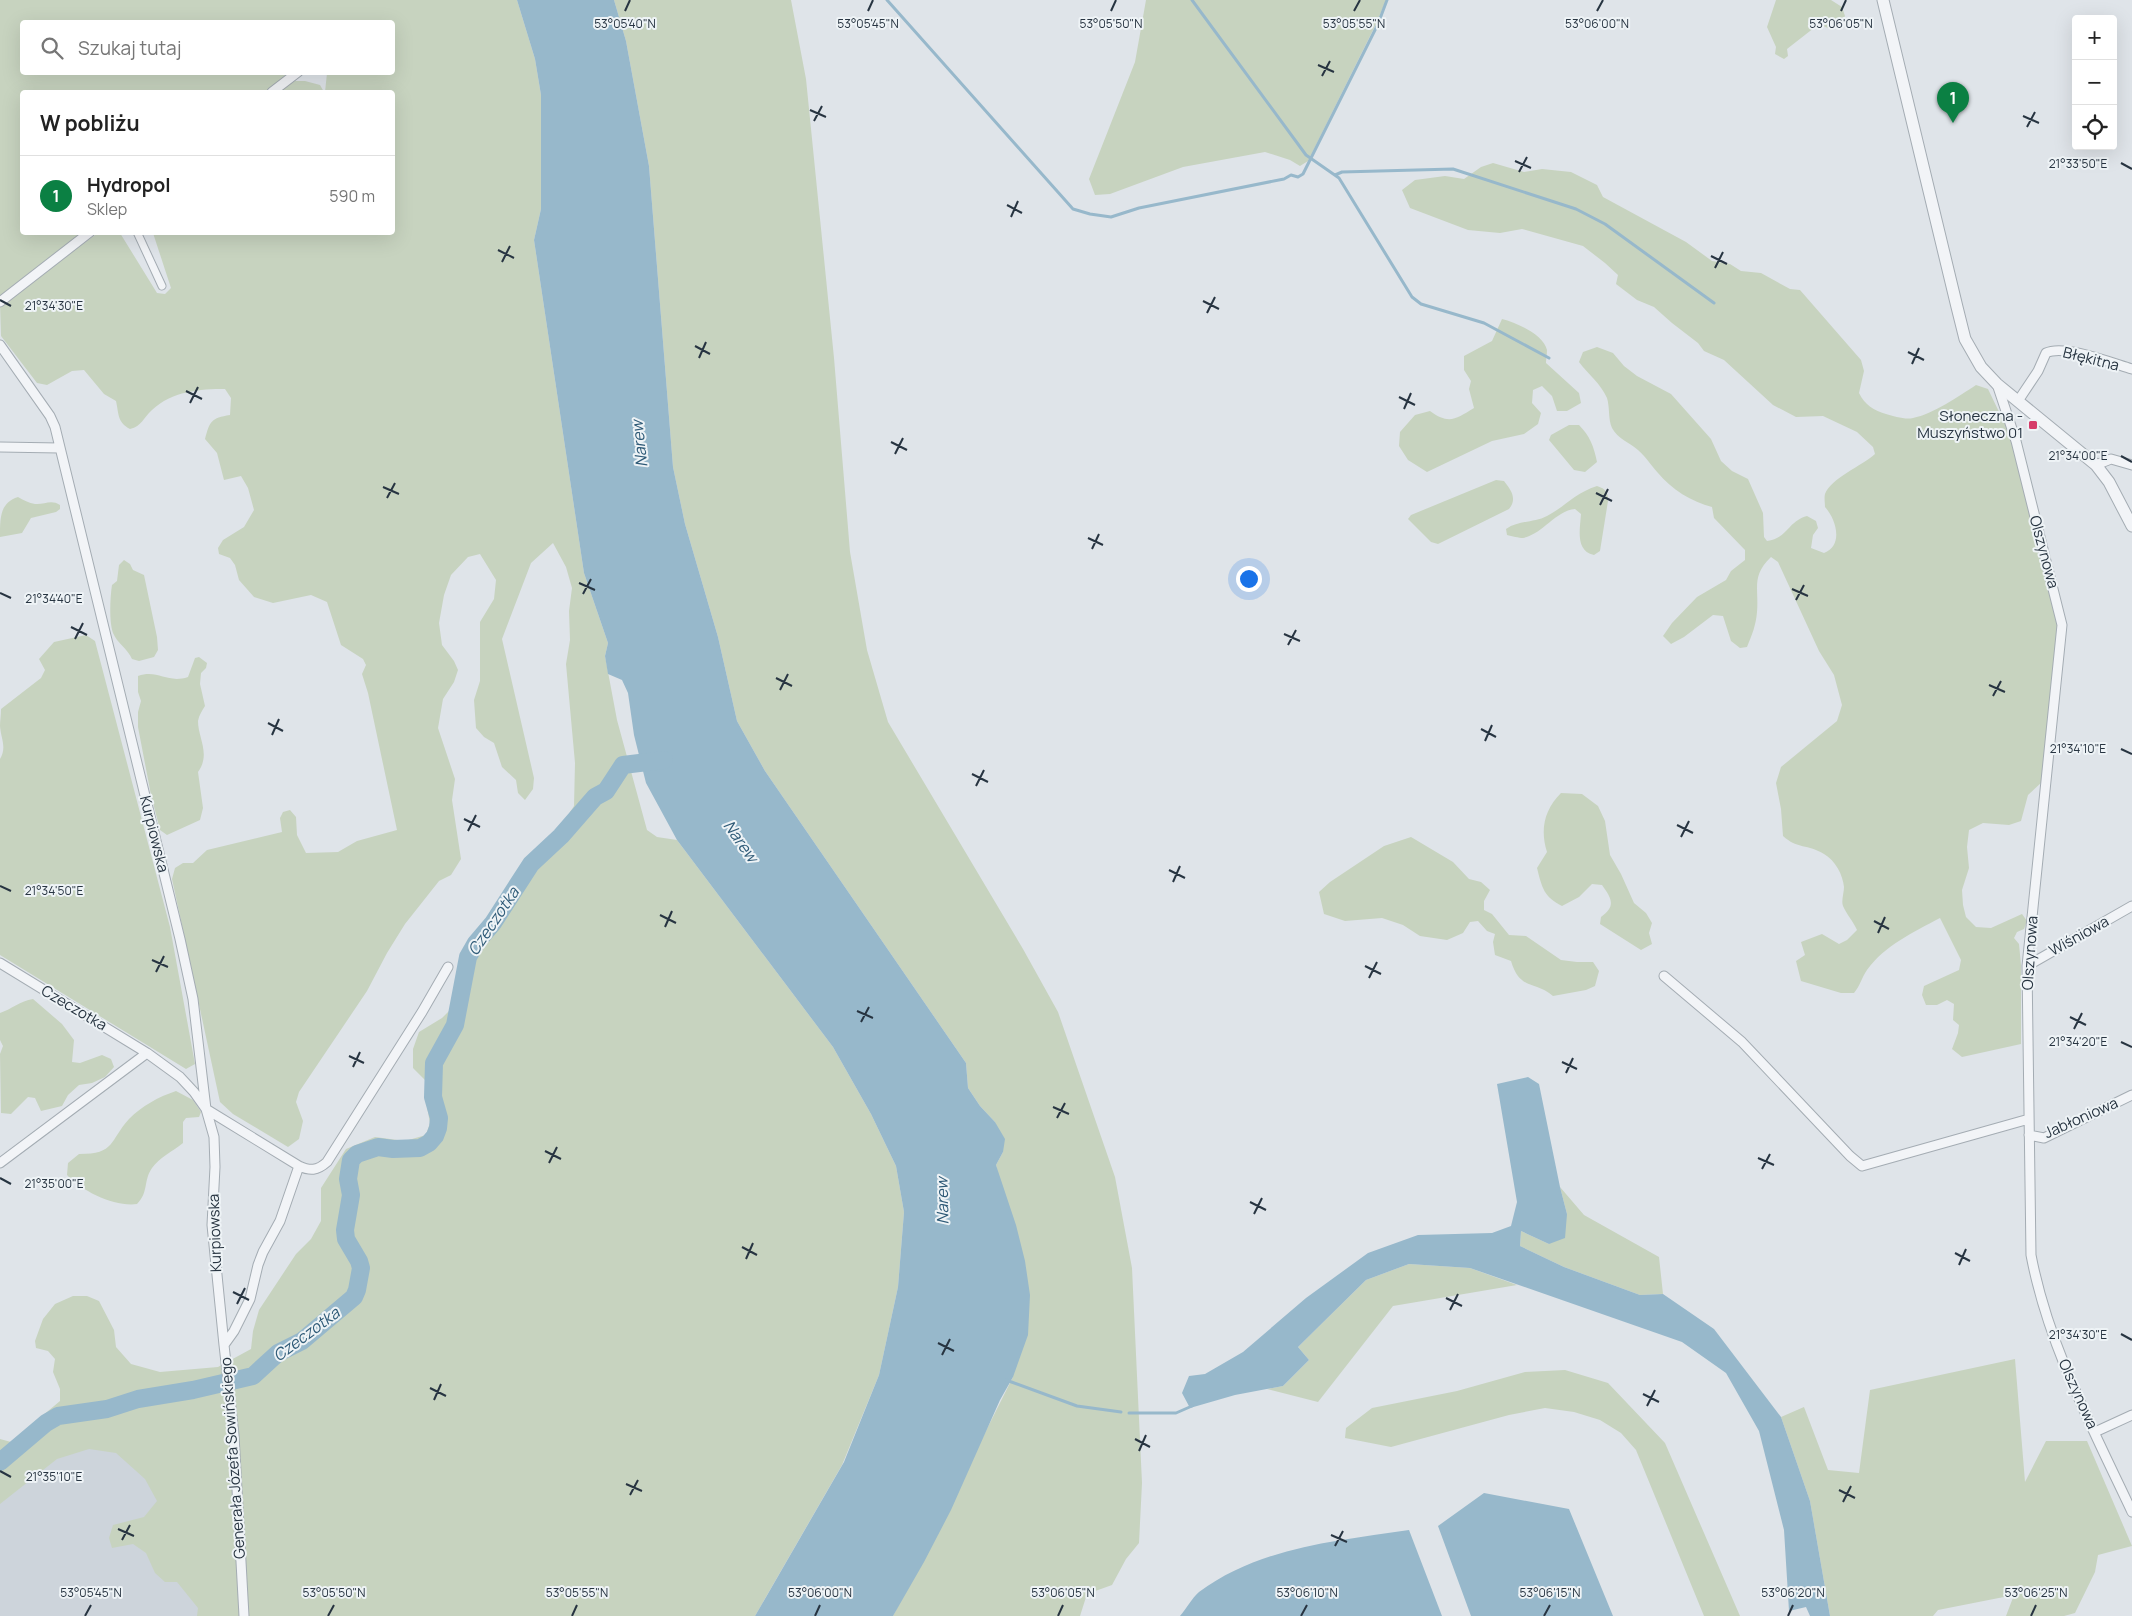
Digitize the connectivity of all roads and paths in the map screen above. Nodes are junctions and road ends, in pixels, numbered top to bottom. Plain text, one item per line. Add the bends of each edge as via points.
1 (1883, 0) edge
2 (294, 75) edge
3 (275, 90) edge
4 (86, 235) edge
5 (138, 235) edge
6 (162, 286) dead end
7 (0, 302) edge
8 (0, 345) edge
9 (2132, 369) edge
10 (1997, 384) junction
11 (2018, 401) junction
12 (0, 447) edge
13 (59, 448) junction
14 (2096, 465) junction
15 (2132, 465) edge
16 (2132, 526) edge
17 (2132, 906) edge
18 (0, 963) edge
19 (2027, 966) junction
20 (448, 967) dead end
21 (1664, 976) dead end
22 (147, 1052) junction
23 (2132, 1095) edge
24 (206, 1109) junction
25 (2029, 1119) junction
26 (2029, 1135) junction
27 (0, 1163) edge
28 (299, 1166) junction
29 (224, 1345) junction
30 (2132, 1415) edge
31 (2095, 1432) junction
32 (2132, 1512) edge
33 (244, 1616) edge

1 - 10 street via 1966,339 1981,367
2 - 3 street
4 - 7 street
5 - 6 street
8 - 13 street, Kurpiowska via 50,416
9 - 11 street, Błękitna via 2075,352 2052,350 2046,352 2038,372
10 - 11 street
10 - 19 street, Olszynowa via 2016,441 2062,625
11 - 14 street
12 - 13 street
13 - 24 street, Kurpiowska via 180,939 194,1008
14 - 15 street via 2111,459
14 - 16 street via 2119,499
17 - 19 street, Wiśniowa
18 - 22 street, Czeczotka
19 - 25 street, Olszynowa
20 - 28 street via 327,1162 322,1167 309,1170
21 - 25 street via 1742,1042 1862,1166
22 - 24 street, Czeczotka via 180,1077
22 - 27 street
23 - 26 street, Jabłoniowa via 2044,1138
24 - 28 street, Czeczotka
24 - 29 street, Kurpiowska via 214,1137 212,1224
25 - 26 street, Olszynowa
26 - 31 street, Olszynowa via 2031,1255 2037,1288 2051,1330
28 - 29 street, Generała Józefa Sowińskiego via 280,1221 263,1252 250,1299
29 - 33 street, Generała Józefa Sowińskiego via 234,1435
30 - 31 street
31 - 32 street, Olszynowa

